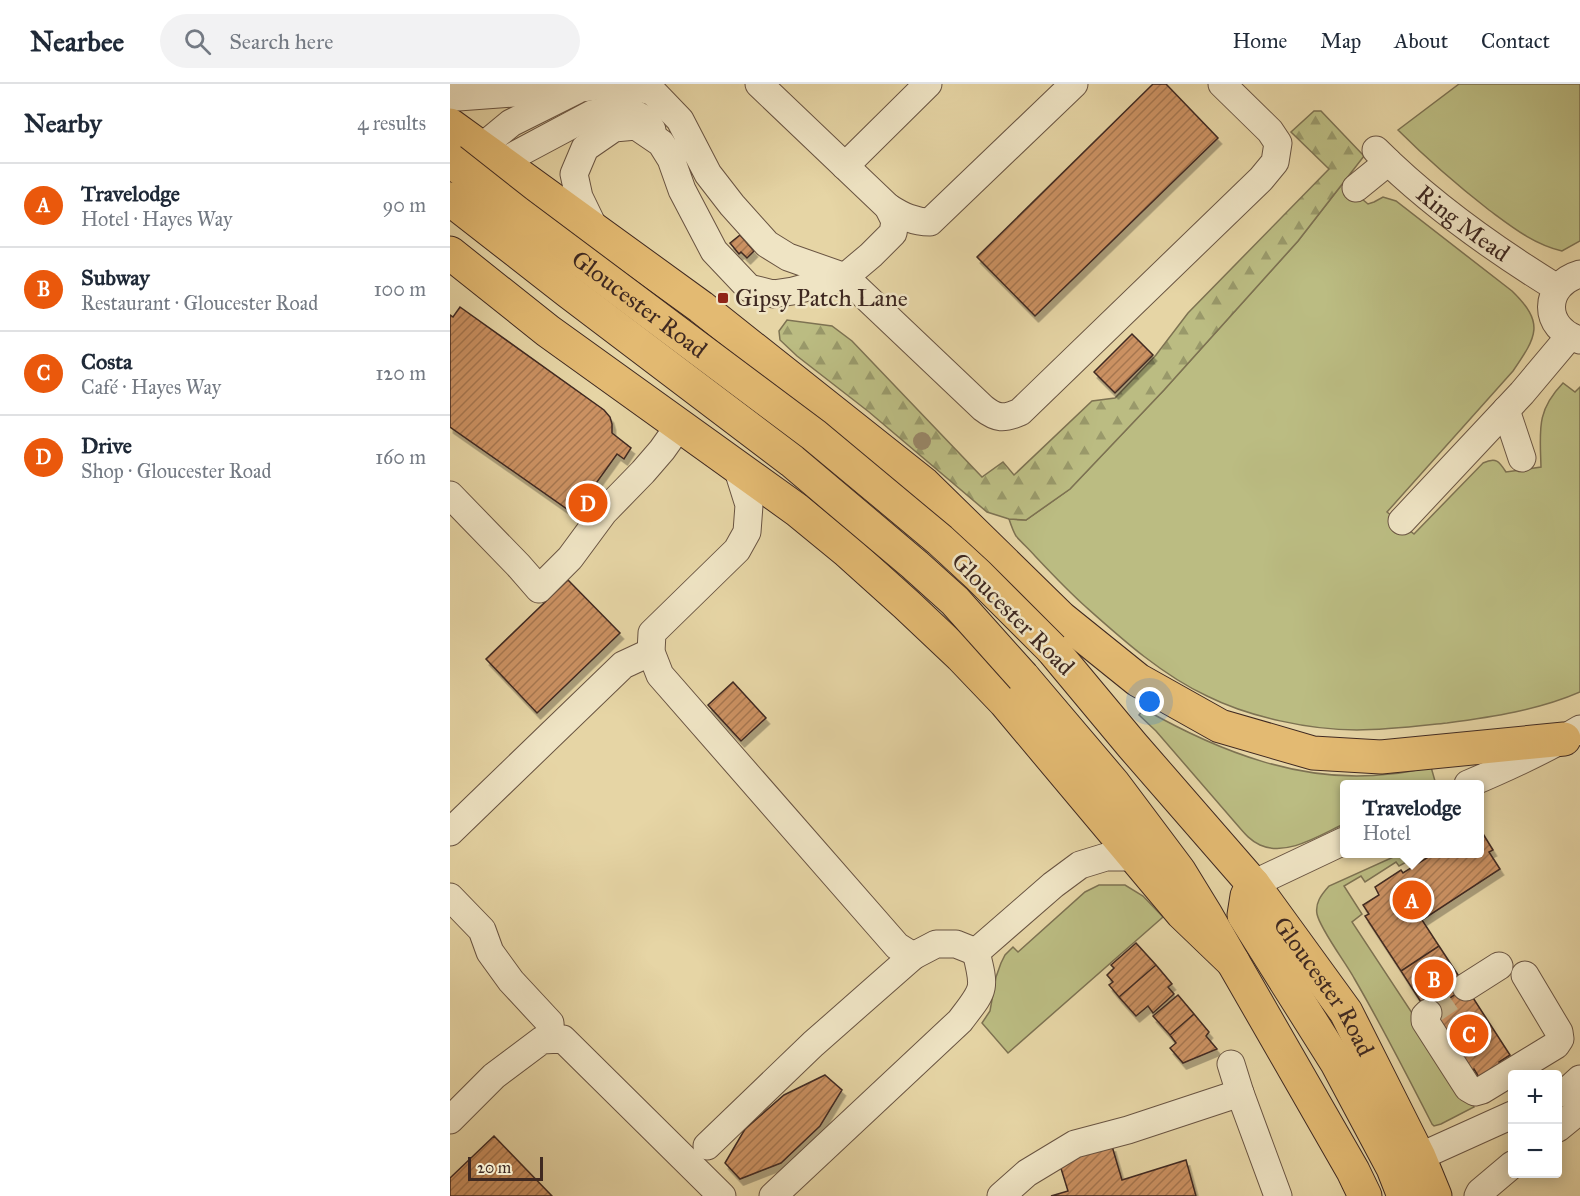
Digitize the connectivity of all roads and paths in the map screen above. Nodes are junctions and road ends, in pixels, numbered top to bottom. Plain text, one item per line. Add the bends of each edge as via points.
1 (613, 84) edge
2 (628, 84) edge
3 (759, 84) edge
4 (928, 84) edge
5 (1074, 84) edge
6 (1222, 84) edge
7 (581, 88) junction
8 (450, 96) edge
9 (450, 125) edge
10 (661, 143) junction
11 (845, 166) junction
12 (459, 176) edge
13 (533, 185) junction
14 (1356, 188) dead end
15 (888, 207) junction
16 (595, 230) junction
17 (450, 253) edge
18 (487, 267) junction
19 (1580, 274) edge
20 (450, 276) edge
21 (845, 277) junction
22 (1557, 288) junction
23 (508, 298) junction
24 (548, 331) junction
25 (1574, 339) edge
26 (1506, 410) junction
27 (679, 426) junction
28 (1522, 458) dead end
29 (737, 467) junction
30 (450, 495) edge
31 (1402, 521) dead end
32 (651, 652) junction
33 (1575, 740) edge
34 (1478, 780) edge
35 (450, 832) edge
36 (1340, 844) edge
37 (1136, 857) junction
38 (1253, 884) junction
39 (450, 897) edge
40 (976, 952) junction
41 (913, 956) junction
42 (1233, 962) junction
43 (1499, 966) dead end
44 (1525, 975) dead end
45 (1466, 987) tunnel mouth
46 (1428, 1013) dead end
47 (550, 1039) junction
48 (1232, 1064) dead end
49 (1580, 1079) edge
50 (1562, 1092) edge
51 (1240, 1093) junction
52 (1580, 1110) edge
53 (1508, 1117) edge
54 (450, 1120) edge
55 (1562, 1124) edge
56 (707, 1146) dead end
57 (1508, 1168) edge
58 (1405, 1174) edge
59 (1357, 1188) edge
60 (722, 1196) edge
61 (773, 1196) edge
62 (1001, 1196) edge
63 (1278, 1196) edge
64 (1435, 1196) edge
65 (1478, 1196) edge

1 - 7 street
2 - 21 street via 653,92 680,120 708,174 767,244 788,257
3 - 11 street
4 - 11 street
5 - 15 street via 930,222 908,219
6 - 21 street via 1270,131 1278,143 1275,162 1020,412 994,417
7 - 8 street
7 - 12 street via 511,123
9 - 12 main road
10 - 12 street via 646,120 623,106 592,114
10 - 16 street via 636,126 614,128 585,148 574,174 579,197
10 - 21 street via 714,251 749,288 773,294
11 - 15 street
12 - 13 main road
12 - 18 main road via 454,216 467,242
12 - 38 main road, Gloucester Road, bridge via 516,212 814,435 940,540 1052,648
12 - 42 main road, Gloucester Road, bridge via 569,292 792,461 955,601 1113,783 1161,845
13 - 16 main road
13 - 18 main road via 499,183 478,198 469,214
14 - 22 street, Ring Mead via 1382,156 1473,233
15 - 21 street via 895,221 893,233
16 - 33 main road via 701,307 924,484 1061,618 1138,680 1220,726 1313,753 1381,757
17 - 23 main road
18 - 23 main road
19 - 22 street via 1568,277
20 - 24 main road
22 - 25 street via 1552,298 1554,321
23 - 24 main road
24 - 27 main road
25 - 26 street
26 - 28 street
26 - 31 street
27 - 29 main road
27 - 30 street via 643,472 604,512 570,558 539,589
29 - 32 street via 749,505 747,532 737,550 652,633
29 - 37 main road via 846,551 961,656
32 - 35 street via 623,665
32 - 41 street via 660,675 897,946
33 - 34 street
36 - 38 street
37 - 40 street via 1106,857 1080,865
37 - 42 main road via 1182,913
38 - 58 main road, Gloucester Road via 1346,1012
39 - 47 street via 482,930 490,952 511,981 550,1023
40 - 41 street via 956,944 936,944
40 - 61 street via 983,977 981,992 960,1021
41 - 56 street via 813,1044
42 - 59 main road, Gloucester Road
43 - 45 street
44 - 46 street via 1560,1039 1482,1090 1468,1088 1425,1021
47 - 54 street via 542,1040 494,1076
47 - 60 street via 563,1039
48 - 51 street
49 - 50 street
51 - 62 street via 1075,1144 1027,1173
51 - 63 street
52 - 55 street
53 - 58 street
57 - 65 street
58 - 59 main road via 1365,1174
58 - 64 main road, Gloucester Road

